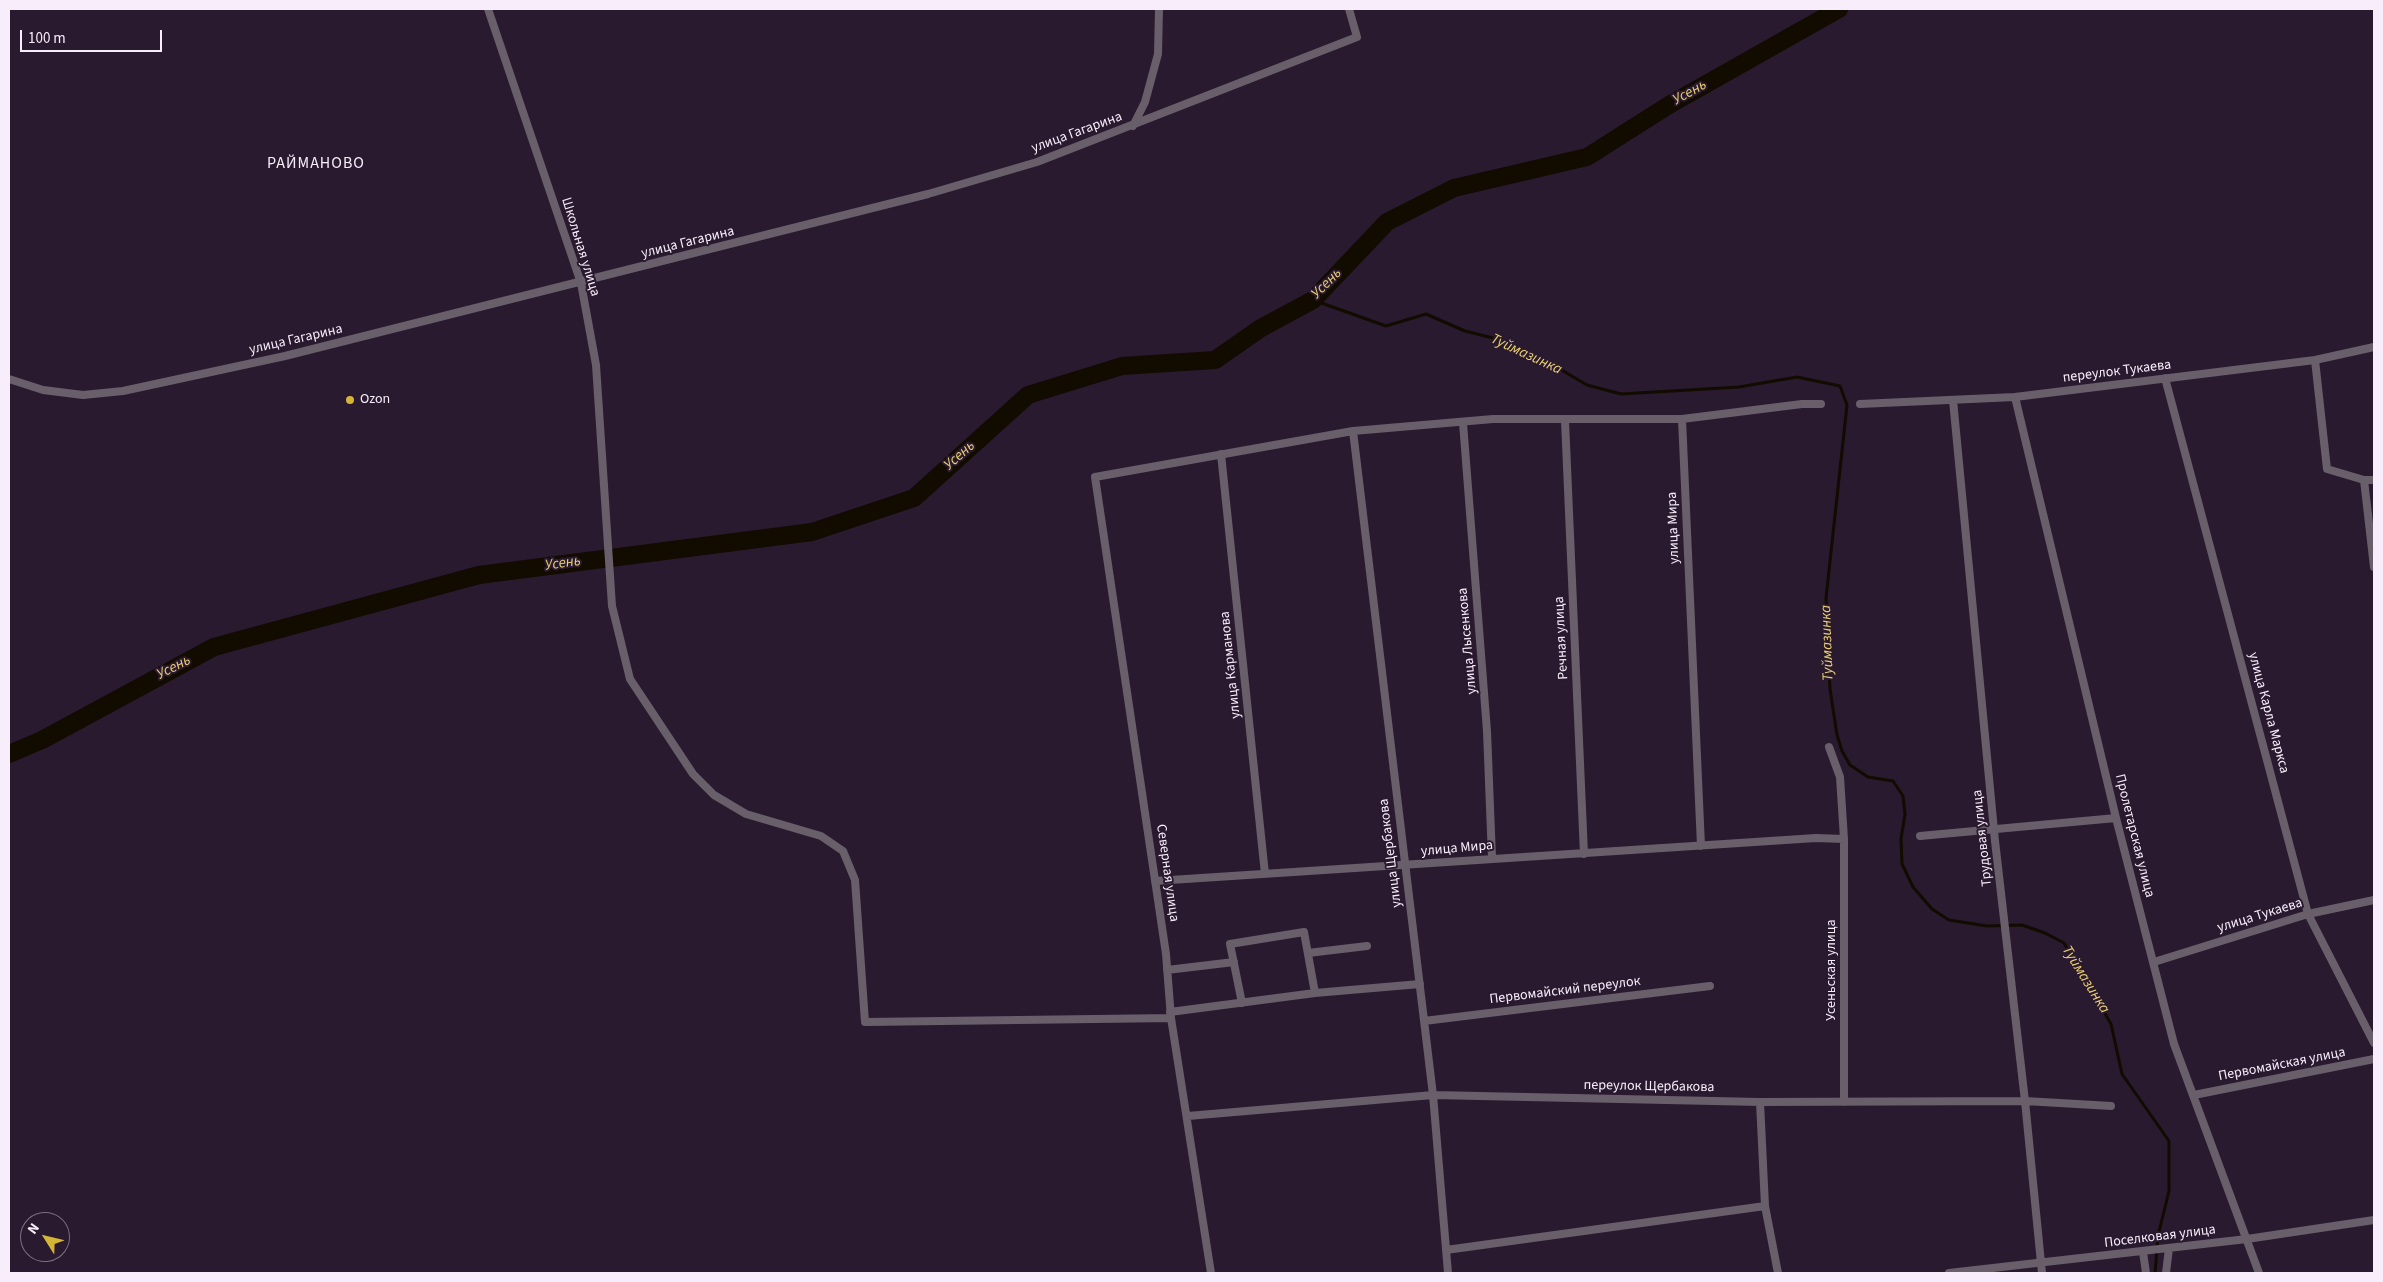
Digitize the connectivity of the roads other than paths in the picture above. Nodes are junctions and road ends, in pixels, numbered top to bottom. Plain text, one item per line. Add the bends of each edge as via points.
1 (488, 9) edge
2 (1159, 9) edge
3 (1349, 9) edge
4 (1133, 126) junction
5 (581, 283) junction
6 (2374, 347) edge
7 (2315, 360) junction
8 (2166, 378) junction
9 (9, 379) edge
10 (2014, 397) junction
11 (1953, 400) junction
12 (1820, 404) dead end
13 (1860, 404) dead end
14 (1682, 419) junction
15 (1565, 421) junction
16 (1463, 423) junction
17 (1353, 431) junction
18 (1221, 454) junction
19 (2364, 480) junction
20 (2374, 480) edge
21 (2374, 566) edge
22 (1829, 748) dead end
23 (2116, 818) junction
24 (1994, 829) junction
25 (1920, 836) dead end
26 (1844, 839) junction
27 (1701, 846) junction
28 (1584, 854) junction
29 (1492, 858) junction
30 (1406, 866) junction
31 (1265, 874) junction
32 (1155, 881) junction
33 (2374, 900) edge
34 (2308, 914) junction
35 (1367, 946) dead end
36 (1308, 953) junction
37 (1234, 962) junction
38 (2154, 962) junction
39 (1167, 970) junction
40 (1420, 984) junction
41 (1710, 986) dead end
42 (1315, 993) junction
43 (1242, 1003) junction
44 (1170, 1015) junction
45 (1424, 1021) junction
46 (2374, 1043) edge
47 (2374, 1059) edge
48 (1433, 1095) junction
49 (2194, 1095) junction
50 (2025, 1101) junction
51 (1760, 1102) junction
52 (1844, 1102) junction
53 (2111, 1106) dead end
54 (1188, 1116) junction
55 (1765, 1206) junction
56 (2374, 1220) edge
57 (2247, 1239) junction
58 (2165, 1249) junction
59 (1446, 1250) junction
60 (2143, 1252) junction
61 (2041, 1264) junction
62 (1211, 1273) edge
63 (1448, 1273) edge
64 (1778, 1273) edge
65 (1949, 1273) edge
66 (2042, 1273) edge
67 (2146, 1273) edge
68 (2166, 1273) edge
69 (2259, 1273) edge

1 - 5 street, Школьная улица
2 - 4 street via 1158,54 1145,102
3 - 4 street, улица Гагарина via 1357,37
4 - 5 street, улица Гагарина via 1037,162 928,194
5 - 9 street, улица Гагарина via 285,356 123,391 83,395 43,390
5 - 44 street, Школьная улица via 596,365 612,606 630,679 693,774 714,795 746,814 821,836 843,851 854,880 865,1022
6 - 7 street, переулок Тукаева
7 - 8 street, переулок Тукаева
7 - 19 street via 2327,469
8 - 10 street, переулок Тукаева
8 - 34 street, улица Карла Маркса
10 - 11 street, переулок Тукаева
10 - 23 street, Пролетарская улица
11 - 13 street, переулок Тукаева
11 - 24 street, Трудовая улица
12 - 14 street
14 - 15 street
14 - 27 street, улица Мира
15 - 16 street
15 - 28 street, Речная улица
16 - 17 street
16 - 29 street, улица Лысенкова via 1487,731
17 - 18 street
17 - 30 street, улица Щербакова
18 - 31 street, улица Карманова
18 - 32 street, Северная улица via 1095,476
19 - 20 street
19 - 21 street
22 - 26 street, Усеньская улица via 1840,777
23 - 24 street
23 - 38 street, Пролетарская улица
24 - 25 street
24 - 50 street, Трудовая улица
26 - 27 street, улица Мира
26 - 52 street, Усеньская улица
27 - 28 street, улица Мира
28 - 29 street, улица Мира
29 - 30 street, улица Мира
30 - 31 street, улица Мира
30 - 40 street, улица Щербакова
31 - 32 street, улица Мира
32 - 39 street, Северная улица
33 - 34 street, улица Тукаева
34 - 38 street, улица Тукаева
34 - 46 street, улица Карла Маркса
35 - 36 street
36 - 37 street via 1304,932 1230,944
36 - 42 street
37 - 39 street
37 - 43 street
38 - 49 street, Пролетарская улица via 2174,1044
39 - 44 street, Северная улица
40 - 42 street
40 - 45 street, улица Щербакова
41 - 45 street, Первомайский переулок
42 - 43 street
43 - 44 street
44 - 54 street, Северная улица
45 - 48 street, улица Щербакова
47 - 49 street, Первомайская улица
48 - 51 street, переулок Щербакова
48 - 54 street, переулок Щербакова
48 - 59 street, улица Щербакова
49 - 57 street, Пролетарская улица
50 - 52 street, переулок Щербакова
50 - 53 street, переулок Щербакова
50 - 61 street, Трудовая улица
51 - 52 street, переулок Щербакова
51 - 55 street
54 - 62 street, Северная улица
55 - 59 street
55 - 64 street
56 - 57 street, Поселковая улица
57 - 58 street, Поселковая улица
57 - 69 street, Пролетарская улица
58 - 60 street, Поселковая улица
58 - 68 street
59 - 63 street, улица Щербакова
60 - 61 street, Поселковая улица
60 - 67 street
61 - 65 street, Поселковая улица
61 - 66 street, Трудовая улица

